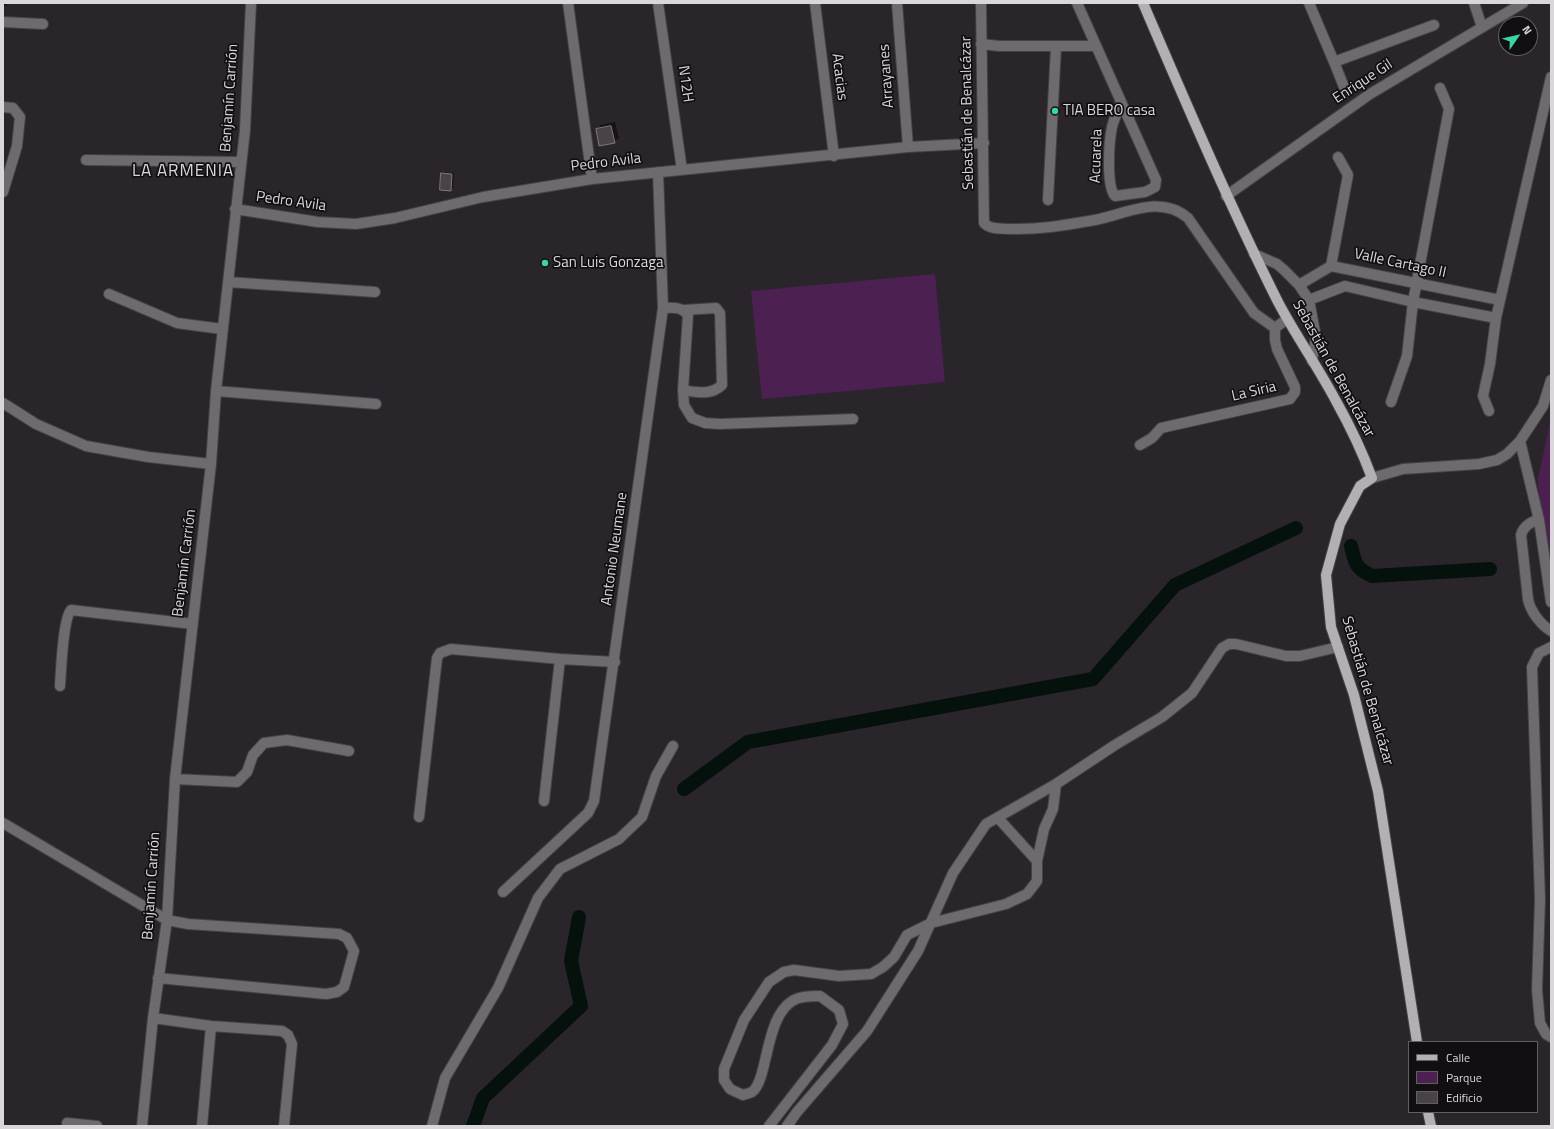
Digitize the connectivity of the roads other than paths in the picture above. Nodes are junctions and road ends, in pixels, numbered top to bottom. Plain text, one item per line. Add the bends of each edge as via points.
1 (251, 3) edge
2 (568, 3) edge
3 (658, 3) edge
4 (815, 3) edge
5 (896, 3) edge
6 (981, 3) edge
7 (1077, 3) edge
8 (1143, 3) edge
9 (1309, 3) edge
10 (1474, 3) edge
11 (1523, 3) edge
12 (3, 22) edge
13 (43, 24) dead end
14 (1434, 25) dead end
15 (1482, 27) junction
16 (981, 44) junction
17 (1096, 46) junction
18 (1056, 47) junction
19 (1334, 62) junction
20 (1551, 77) edge
21 (1440, 88) dead end
22 (1346, 92) dead end
23 (1121, 103) junction
24 (3, 106) edge
25 (984, 143) junction
26 (908, 147) junction
27 (834, 156) junction
28 (1338, 157) dead end
29 (86, 160) dead end
30 (241, 162) junction
31 (682, 170) junction
32 (658, 172) junction
33 (592, 179) junction
34 (3, 192) edge
35 (1226, 196) junction
36 (1048, 200) dead end
37 (235, 209) junction
38 (1254, 254) junction
39 (1331, 266) junction
40 (228, 282) junction
41 (1416, 283) junction
42 (1299, 285) junction
43 (375, 292) dead end
44 (109, 294) dead end
45 (1309, 300) junction
46 (1500, 300) junction
47 (1413, 302) junction
48 (663, 308) junction
49 (684, 310) junction
50 (1496, 318) junction
51 (1287, 319) junction
52 (1275, 328) junction
53 (222, 329) junction
54 (1312, 361) junction
55 (1551, 380) edge
56 (683, 390) junction
57 (216, 391) junction
58 (1391, 402) dead end
59 (3, 404) edge
60 (376, 404) dead end
61 (1489, 411) dead end
62 (853, 419) dead end
63 (1520, 441) junction
64 (1140, 445) dead end
65 (211, 464) junction
66 (1372, 478) junction
67 (1539, 520) junction
68 (1551, 602) edge
69 (193, 624) junction
70 (1551, 631) edge
71 (1338, 646) junction
72 (1551, 647) edge
73 (560, 659) junction
74 (615, 662) junction
75 (60, 686) dead end
76 (673, 746) dead end
77 (349, 751) dead end
78 (175, 779) junction
79 (1056, 784) junction
80 (544, 801) dead end
81 (418, 817) dead end
82 (998, 818) junction
83 (3, 823) edge
84 (1037, 862) junction
85 (503, 892) dead end
86 (167, 920) junction
87 (931, 923) junction
88 (158, 978) junction
89 (153, 1018) junction
90 (211, 1026) junction
91 (1551, 1037) edge
92 (1417, 1041) edge
93 (1428, 1113) edge
94 (67, 1122) dead end
95 (97, 1126) edge
96 (142, 1126) edge
97 (202, 1126) edge
98 (284, 1126) edge
99 (432, 1126) edge
100 (769, 1126) edge
101 (787, 1126) edge
102 (1431, 1126) edge

1 - 30 street, Benjamín Carrión
2 - 33 street
3 - 31 street, N12H
4 - 27 street, Acacias
5 - 26 street, Arrayanes
6 - 16 street, Sebastián de Benalcázar
7 - 17 street, Acuarela
8 - 35 main road, Sebastián de Benalcázar
9 - 19 street
10 - 15 street
11 - 15 street, Enrique Gil
12 - 13 street
14 - 19 street
15 - 35 street, Enrique Gil via 1370,94
16 - 18 street
16 - 25 street, Sebastián de Benalcázar
17 - 18 street
17 - 23 street, Acuarela
18 - 36 street
19 - 22 street
20 - 46 street
21 - 41 street via 1449,109
23 - 23 street, Acuarela via 1156,184 1145,192 1115,196 1110,180 1110,138
24 - 34 street via 13,108 20,117 17,146
25 - 26 street, Pedro Avila
25 - 52 street, Sebastián de Benalcázar via 984,223 989,228 1049,228 1138,208 1156,206 1175,209 1188,218 1254,313
26 - 27 street, Pedro Avila
27 - 31 street, Pedro Avila
28 - 39 street via 1348,175
29 - 30 street
30 - 37 street, Benjamín Carrión
31 - 32 street, Pedro Avila
32 - 33 street, Pedro Avila
32 - 48 street, Antonio Neumane
33 - 37 street, Pedro Avila via 483,197 395,218 356,224 318,222
35 - 38 main road, Sebastián de Benalcázar
37 - 40 street, Benjamín Carrión
38 - 42 street via 1277,264
38 - 51 main road, Sebastián de Benalcázar
39 - 41 street, Valle Cartago II
39 - 42 street, Valle Cartago II
40 - 43 street
40 - 53 street, Benjamín Carrión
41 - 46 street, Valle Cartago II
41 - 47 street
42 - 45 street
44 - 53 street via 177,323
45 - 47 street via 1345,286
45 - 54 street via 1316,337
46 - 50 street
47 - 50 street
47 - 58 street via 1407,356
48 - 49 street
48 - 74 street, Antonio Neumane
49 - 56 street via 688,315
49 - 56 street via 716,308 720,313 722,385 714,392 708,393
50 - 61 street via 1483,396
51 - 52 street
51 - 54 main road, Sebastián de Benalcázar
52 - 64 street, La Siria via 1274,340 1277,349 1296,387 1290,399 1161,428 1152,438
53 - 57 street, Benjamín Carrión
54 - 66 main road, Sebastián de Benalcázar via 1360,446
55 - 63 street via 1543,406
56 - 62 street via 684,404 692,418 705,423
57 - 60 street
57 - 65 street, Benjamín Carrión
59 - 65 street via 36,424 86,446 148,457
63 - 66 street via 1497,460 1479,464 1403,469
63 - 67 street
65 - 69 street, Benjamín Carrión
66 - 71 main road, Sebastián de Benalcázar via 1360,486 1340,524 1326,575 1331,627
67 - 68 street
67 - 70 street via 1533,520 1522,530 1528,599 1530,607
69 - 75 street via 71,610 67,614
69 - 78 street, Benjamín Carrión
71 - 79 street via 1300,656 1286,656 1229,644 1222,648 1192,693 1162,717
71 - 92 main road, Sebastián de Benalcázar via 1354,695 1378,791
72 - 91 street via 1539,653 1532,667 1540,900 1537,990 1540,1023 1546,1034
73 - 74 street
73 - 80 street
73 - 81 street via 451,649 440,653 437,658
74 - 85 street, Antonio Neumane via 594,801 588,813
76 - 99 street via 656,776 642,817 619,839 560,869 538,898 498,988 445,1078
77 - 78 street via 287,740 272,742 264,744 253,755 247,772 237,782
78 - 86 street, Benjamín Carrión
79 - 82 street
79 - 84 street via 1053,809 1044,829
82 - 84 street
82 - 87 street via 986,824 952,873
83 - 86 street
84 - 87 street via 1037,881 1027,894 1006,904
86 - 88 street, Benjamín Carrión
86 - 88 street via 188,924 339,934 347,938 354,951 344,987 337,992 326,994
87 - 100 street via 907,935 894,957 871,974 839,976 794,970 784,972 769,982 744,1020 724,1069 724,1080 730,1089 744,1095 752,1092 757,1086 770,1036 784,1009 795,1000 820,996 839,1010 843,1024 832,1045
87 - 101 street via 918,951 867,1031
88 - 89 street, Benjamín Carrión
89 - 90 street
89 - 96 street, Benjamín Carrión
90 - 97 street
90 - 98 street via 282,1031 288,1035 292,1044
93 - 102 main road
94 - 95 street

